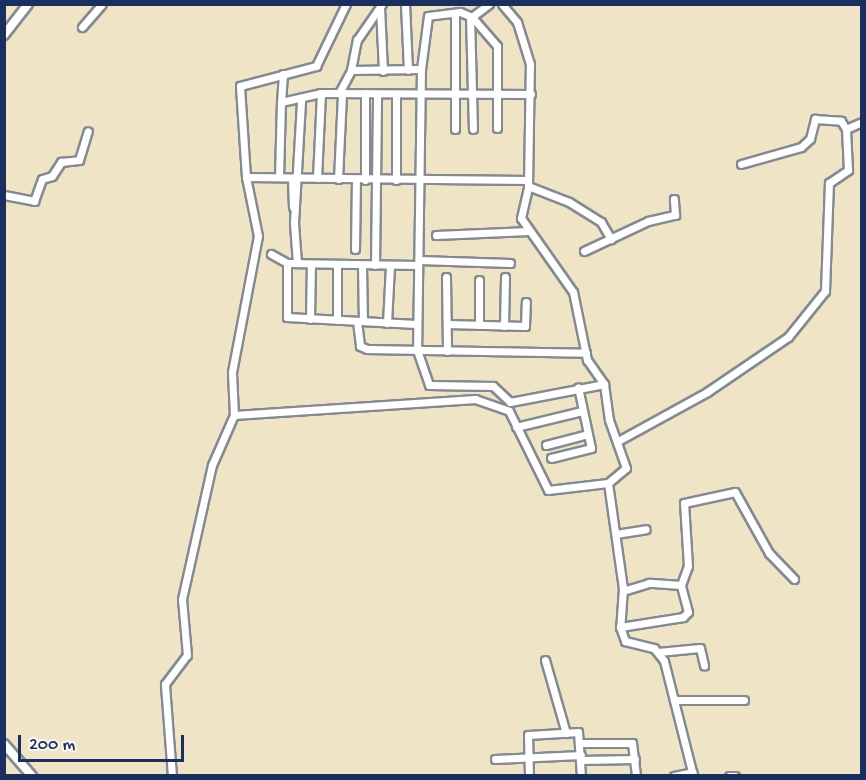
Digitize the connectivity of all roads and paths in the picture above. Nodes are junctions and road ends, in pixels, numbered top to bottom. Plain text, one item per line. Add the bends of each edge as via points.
1 (28, 4) edge
2 (102, 4) edge
3 (346, 4) edge
4 (405, 4) edge
5 (489, 4) edge
6 (502, 4) edge
7 (381, 6) edge
8 (455, 13) junction
9 (471, 17) junction
10 (82, 27) dead end
11 (4, 35) edge
12 (421, 69) junction
13 (351, 70) junction
14 (408, 70) junction
15 (383, 71) junction
16 (283, 74) junction
17 (321, 93) junction
18 (340, 93) junction
19 (365, 93) junction
20 (422, 93) junction
21 (377, 94) junction
22 (455, 94) junction
23 (531, 94) junction
24 (396, 95) junction
25 (472, 95) junction
26 (498, 96) junction
27 (300, 99) junction
28 (281, 102) junction
29 (861, 122) edge
30 (497, 128) dead end
31 (455, 129) dead end
32 (473, 129) dead end
33 (846, 129) junction
34 (88, 131) dead end
35 (741, 164) dead end
36 (246, 177) junction
37 (279, 177) junction
38 (317, 178) junction
39 (296, 179) junction
40 (338, 179) junction
41 (377, 179) junction
42 (360, 180) junction
43 (396, 180) junction
44 (421, 182) junction
45 (528, 183) junction
46 (4, 195) edge
47 (674, 199) dead end
48 (529, 231) junction
49 (436, 235) dead end
50 (611, 239) junction
51 (355, 249) dead end
52 (584, 251) dead end
53 (271, 254) dead end
54 (419, 262) junction
55 (287, 263) junction
56 (297, 263) junction
57 (510, 263) dead end
58 (311, 264) junction
59 (337, 265) junction
60 (390, 265) junction
61 (362, 266) junction
62 (375, 266) junction
63 (446, 277) dead end
64 (505, 277) dead end
65 (479, 280) dead end
66 (526, 302) dead end
67 (310, 319) junction
68 (337, 320) junction
69 (360, 321) junction
70 (387, 323) junction
71 (416, 324) junction
72 (447, 324) junction
73 (479, 325) junction
74 (504, 326) junction
75 (417, 350) junction
76 (447, 351) junction
77 (586, 353) junction
78 (604, 384) junction
79 (578, 387) junction
80 (582, 411) junction
81 (234, 415) junction
82 (516, 427) junction
83 (588, 434) junction
84 (618, 441) junction
85 (546, 445) dead end
86 (550, 458) dead end
87 (608, 483) junction
88 (646, 529) dead end
89 (616, 534) junction
90 (794, 579) dead end
91 (681, 585) junction
92 (623, 591) junction
93 (620, 627) junction
94 (658, 652) junction
95 (544, 660) dead end
96 (704, 666) dead end
97 (674, 700) junction
98 (744, 700) dead end
99 (566, 733) junction
100 (580, 743) junction
101 (4, 744) edge
102 (528, 758) junction
103 (581, 758) junction
104 (495, 759) dead end
105 (635, 759) junction
106 (693, 774) edge
107 (32, 776) edge
108 (172, 776) edge
109 (529, 776) edge
110 (581, 776) edge
111 (636, 776) edge
112 (674, 776) edge
113 (729, 776) edge
114 (735, 776) edge

1 - 11 street
2 - 10 street
3 - 16 street via 320,61 305,72
4 - 14 street
5 - 9 street
6 - 23 street via 517,22 529,56
7 - 13 street via 357,40
7 - 15 street
8 - 9 street
8 - 12 street via 429,13
8 - 22 street
9 - 25 street
9 - 26 street via 497,46
12 - 14 street
12 - 20 street
13 - 15 street
13 - 18 street
14 - 15 street
16 - 28 street
16 - 36 street via 240,86
17 - 18 street
17 - 27 street
17 - 38 street
18 - 19 street
18 - 40 street
19 - 21 street
19 - 42 street
20 - 22 street
20 - 24 street
20 - 44 street
21 - 24 street
21 - 41 street
22 - 25 street
22 - 31 street
23 - 26 street
23 - 45 street
24 - 43 street
25 - 26 street
25 - 32 street
26 - 30 street
27 - 28 street
27 - 39 street
28 - 37 street
29 - 33 street
33 - 35 street via 841,121 815,119 810,139 801,147
33 - 84 street via 849,166 829,183 825,291 783,341 707,392
34 - 46 street via 79,160 61,162 52,176 42,179 34,201
36 - 37 street
36 - 81 street via 258,236 232,372
37 - 39 street
38 - 39 street
38 - 40 street
39 - 56 street
40 - 42 street
41 - 42 street
41 - 43 street
41 - 62 street
42 - 51 street
43 - 44 street
44 - 45 street
44 - 54 street
45 - 48 street via 521,218
45 - 50 street via 602,223
47 - 50 street via 675,215
48 - 49 street
48 - 77 street via 566,275 580,310
50 - 52 street
53 - 55 street
54 - 57 street
54 - 60 street
54 - 71 street
55 - 56 street
55 - 67 street via 285,315
56 - 58 street
58 - 59 street
58 - 67 street
59 - 61 street
59 - 68 street
60 - 62 street
60 - 70 street
61 - 62 street
61 - 69 street
63 - 72 street
64 - 74 street
65 - 73 street
66 - 74 street via 525,326
67 - 68 street
68 - 69 street
69 - 70 street
69 - 75 street via 361,348
70 - 71 street
71 - 75 street
72 - 73 street
72 - 76 street
73 - 74 street
75 - 76 street
75 - 79 street via 431,386 493,386 512,402
76 - 77 street
77 - 78 street
78 - 79 street
78 - 84 street
79 - 80 street
80 - 82 street
80 - 83 street
81 - 82 street via 471,399 508,411
81 - 108 street via 212,465 182,598 187,655 165,684
82 - 87 street via 546,489
83 - 85 street
83 - 86 street via 591,448
84 - 87 street via 626,468
87 - 89 street
88 - 89 street
89 - 92 street
90 - 91 street via 768,551 735,492 684,503 688,566
91 - 92 street via 649,583
91 - 93 street via 686,616
92 - 93 street
93 - 94 street via 625,641
94 - 96 street via 700,648
94 - 97 street via 670,673
95 - 99 street
97 - 98 street
97 - 106 street
99 - 100 street via 580,733
99 - 102 street via 528,735
100 - 103 street
100 - 105 street via 632,743
101 - 107 street
102 - 103 street
102 - 104 street
102 - 109 street
103 - 105 street
103 - 110 street
105 - 111 street
106 - 112 street
113 - 114 street

